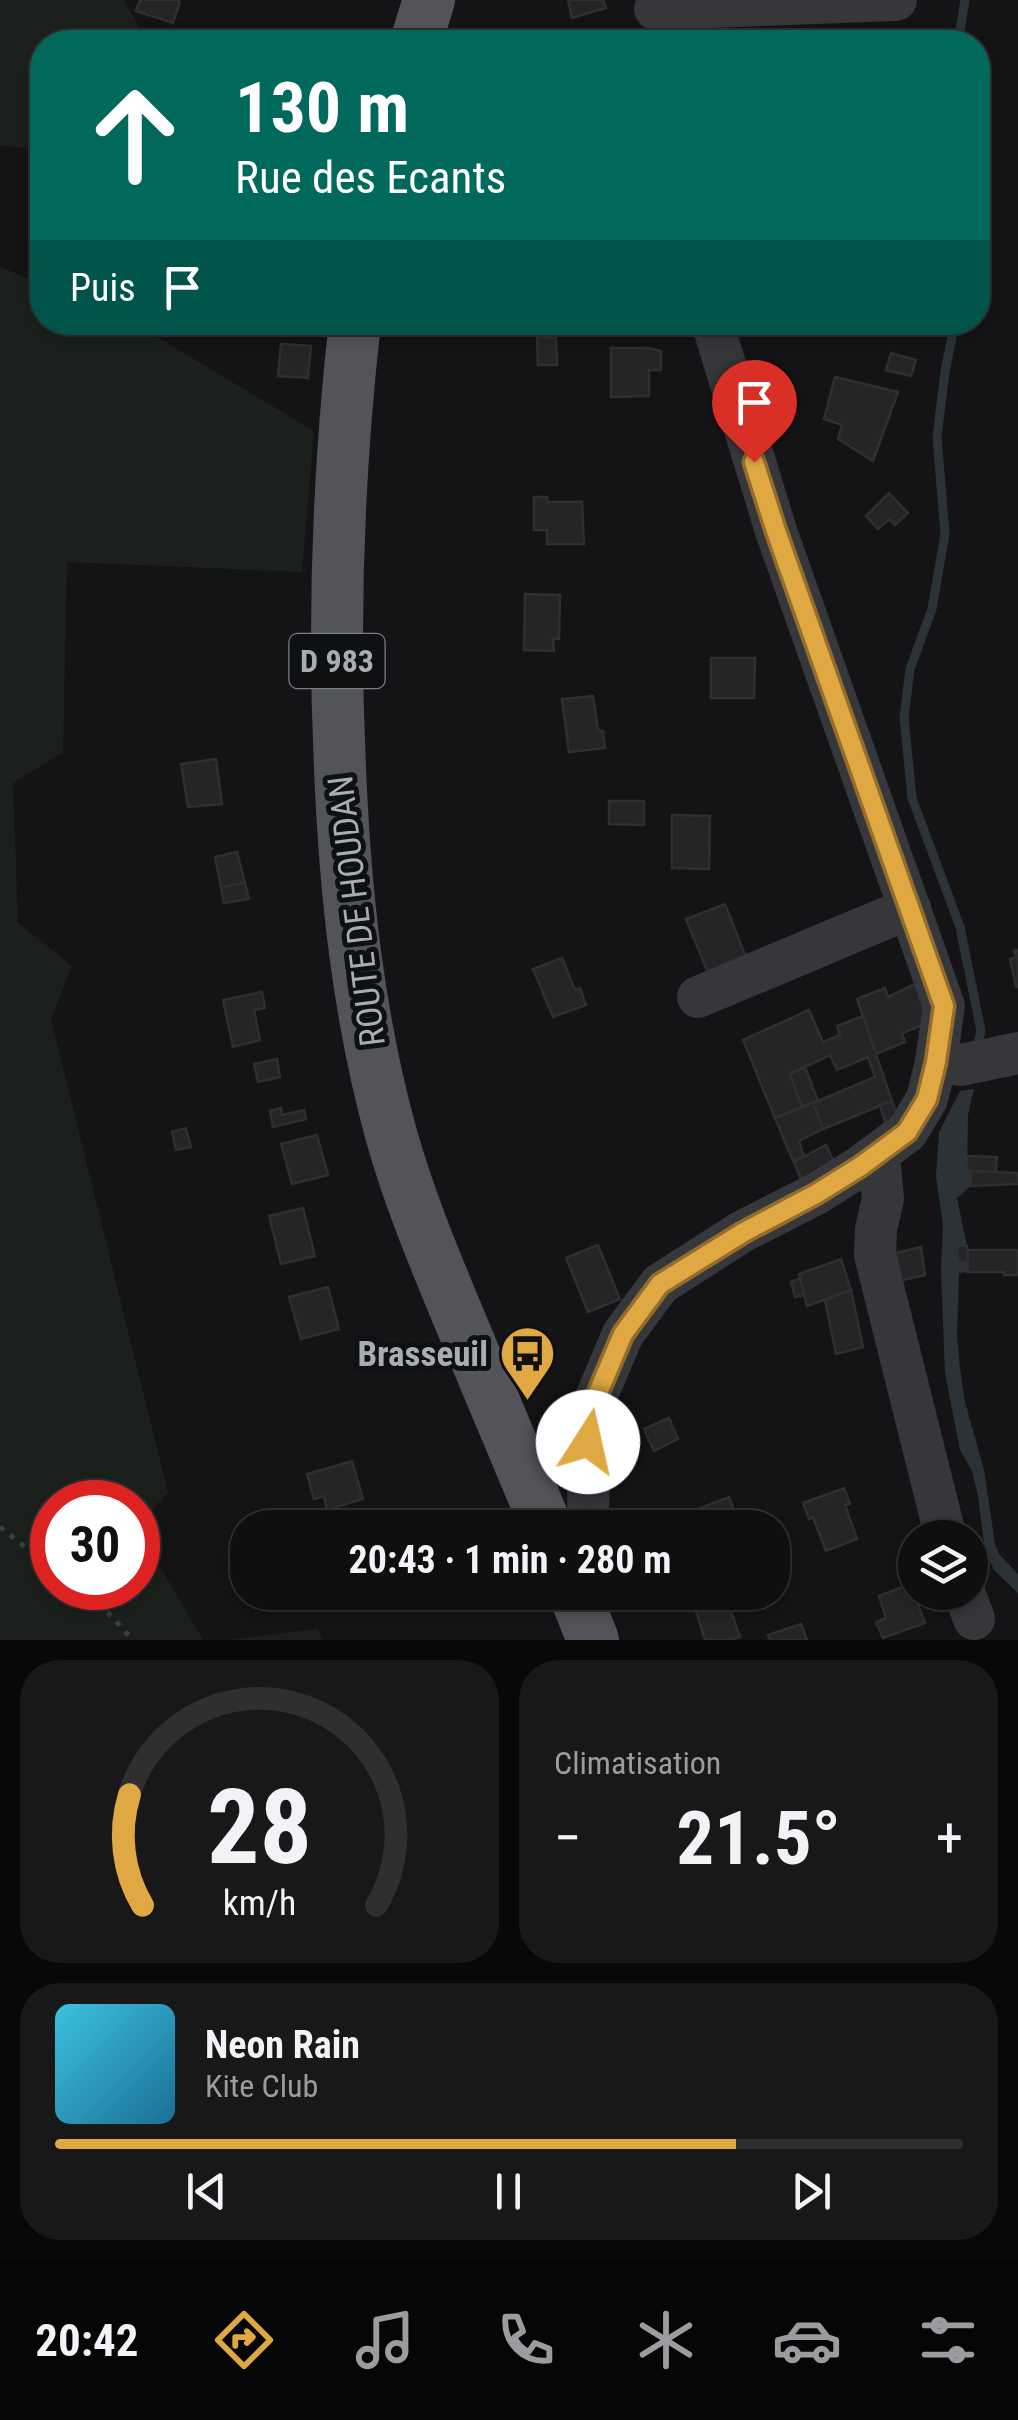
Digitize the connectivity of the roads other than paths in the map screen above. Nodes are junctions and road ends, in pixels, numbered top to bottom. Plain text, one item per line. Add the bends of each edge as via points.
1 (428, 0) edge
2 (896, 0) edge
3 (655, 17) edge
4 (419, 30) edge
5 (354, 335) edge
6 (716, 335) edge
7 (910, 908) junction
8 (698, 997) dead end
9 (976, 1060) edge
10 (879, 1155) junction
11 (540, 1510) edge
12 (588, 1510) edge
13 (941, 1520) edge
14 (581, 1610) edge
15 (593, 1640) edge

1 - 4 main road
2 - 3 street
5 - 11 main road, ROUTE DE HOUDAN / D 983 via 336,622 345,860 361,998 410,1195
6 - 7 street via 776,531
7 - 8 street
7 - 9 street via 944,1006
9 - 10 street via 927,1099 907,1132
10 - 12 street via 660,1284 623,1334 589,1414
10 - 13 street via 883,1199 875,1255
14 - 15 main road

